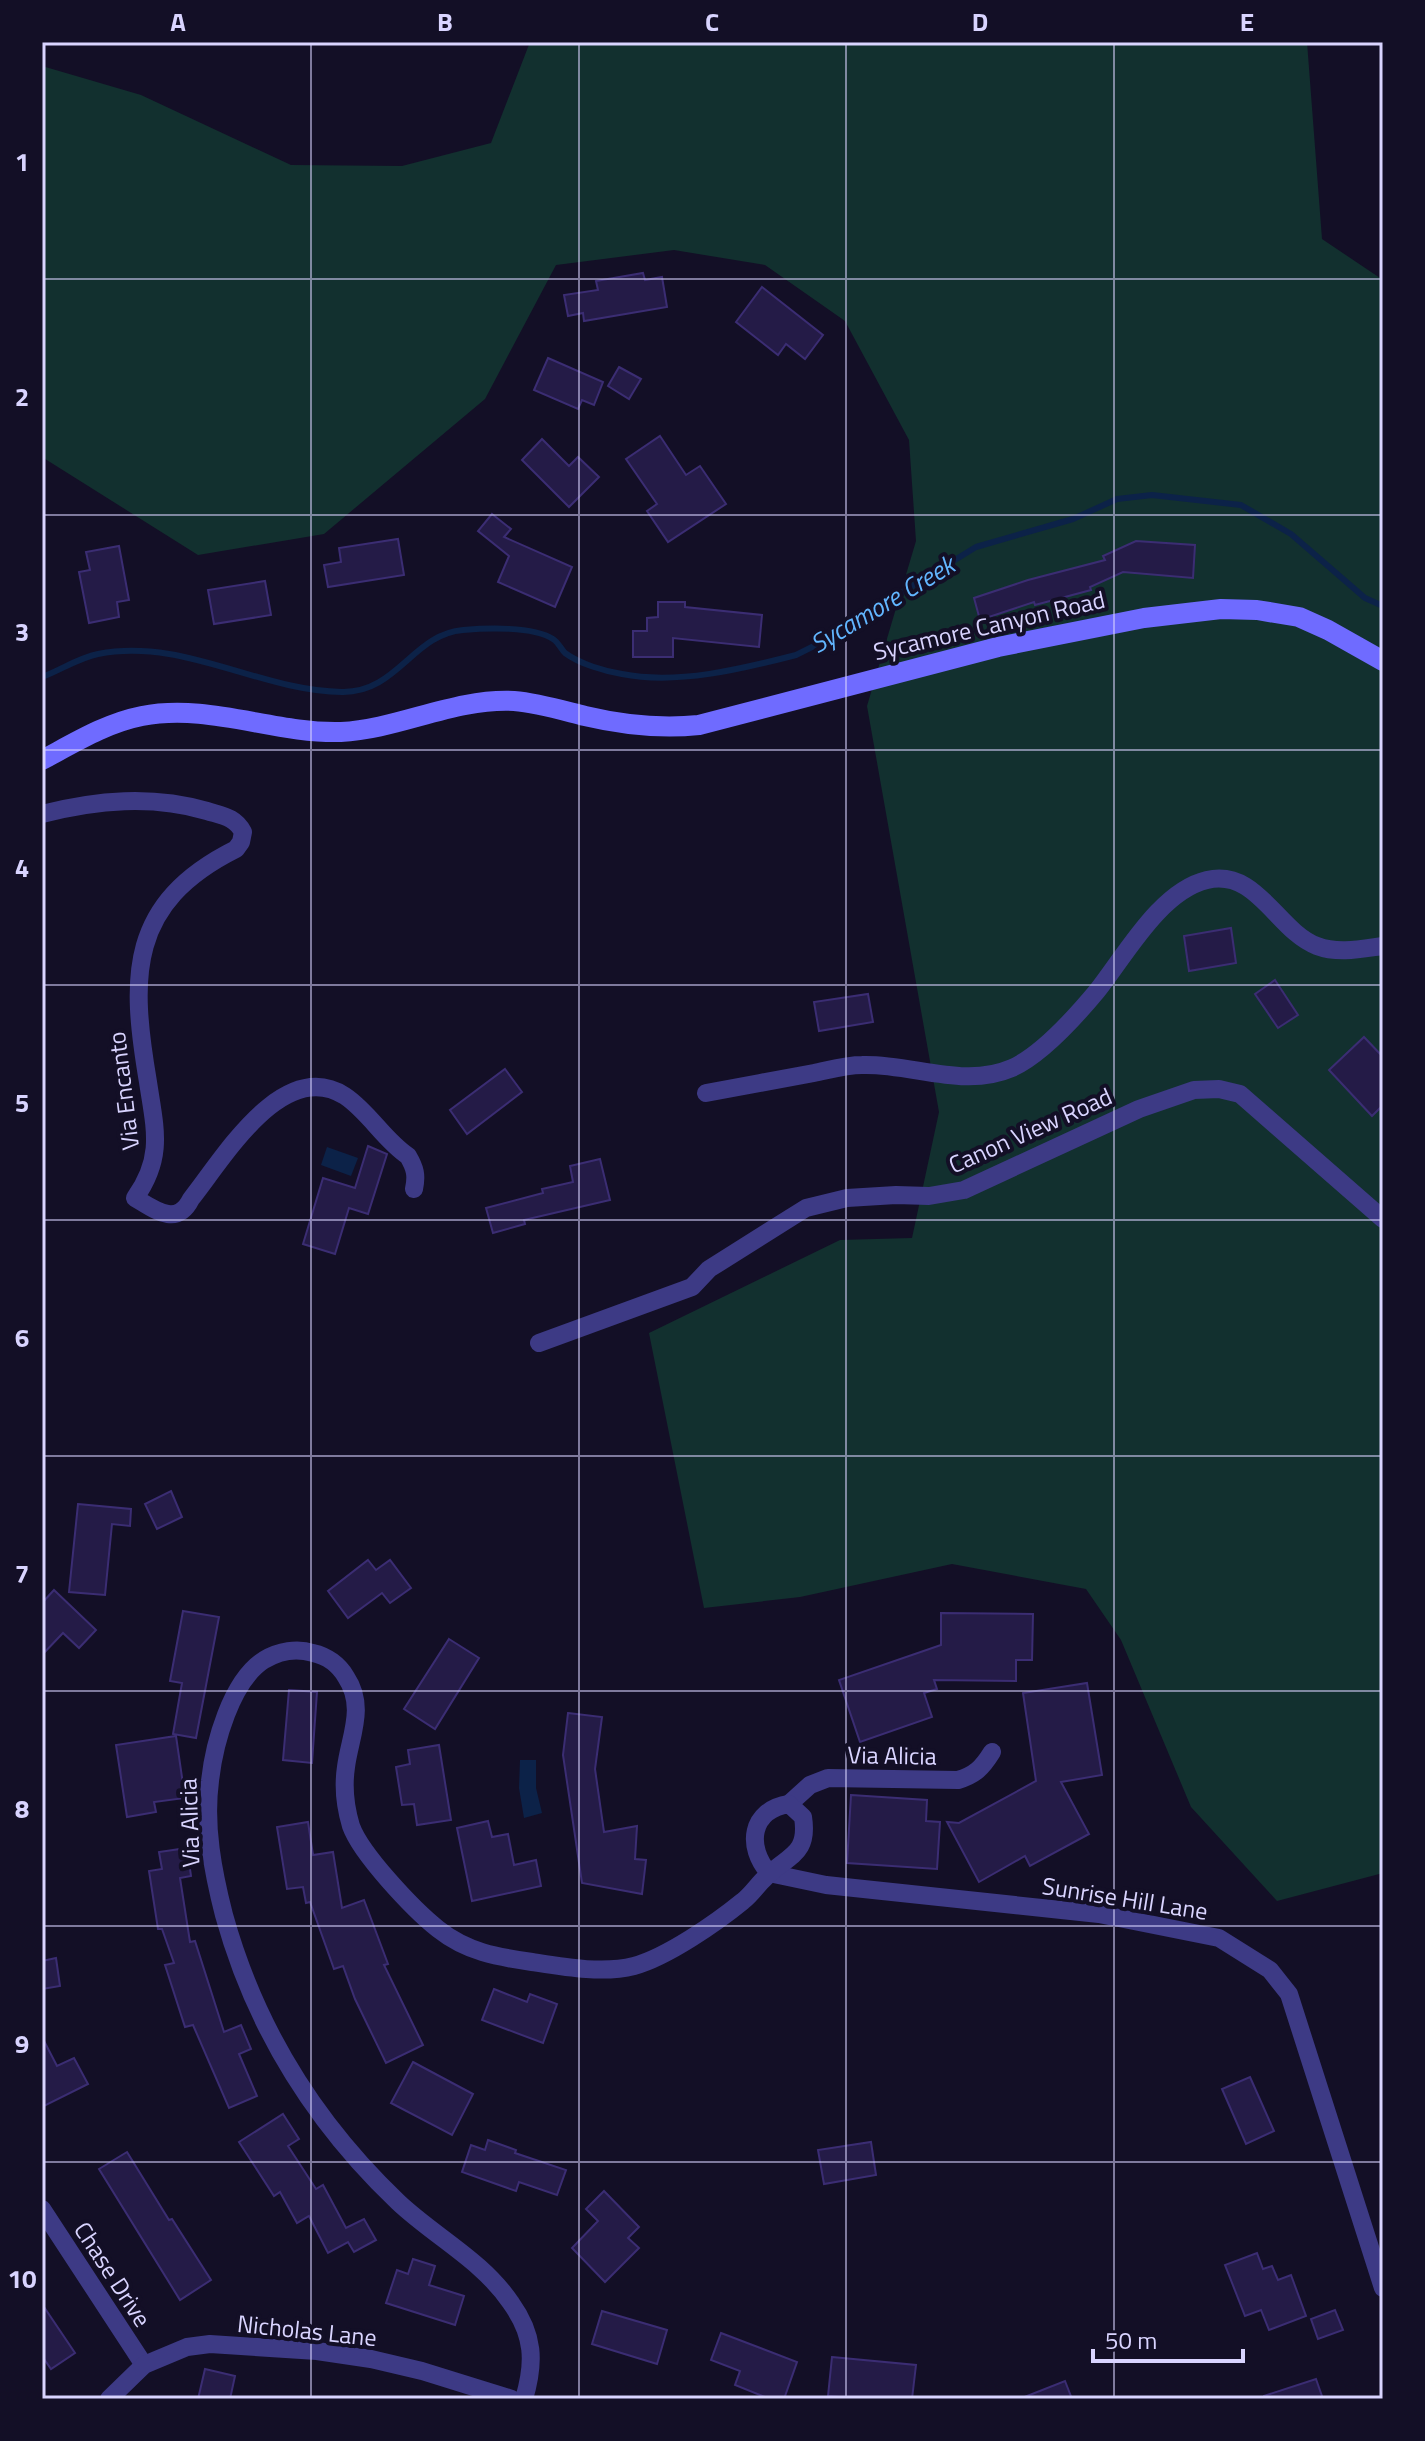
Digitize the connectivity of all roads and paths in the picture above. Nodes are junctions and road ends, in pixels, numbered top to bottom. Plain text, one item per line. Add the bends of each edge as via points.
1 (1383, 661) edge
2 (42, 760) edge
3 (42, 814) edge
4 (1383, 946) edge
5 (706, 1093) dead end
6 (414, 1189) dead end
7 (1383, 1219) edge
8 (539, 1343) dead end
9 (992, 1752) dead end
10 (789, 1804) junction
11 (769, 1873) junction
12 (42, 2209) edge
13 (1383, 2288) edge
14 (144, 2365) junction
15 (109, 2399) edge
16 (512, 2399) edge
17 (524, 2399) edge

1 - 2 main road, Sycamore Canyon Road via 1299,617 1221,609 998,647 699,725 627,725 510,701 453,707 342,732 166,713 108,726
3 - 6 street, Via Encanto via 117,800 157,801 233,819 243,832 236,849 188,878 171,895 146,942 138,1024 157,1136 155,1159 135,1198 163,1215 179,1214 266,1108 287,1093 319,1087 347,1098 408,1156 414,1166
4 - 5 street via 1348,951 1317,946 1298,935 1251,889 1231,880 1209,879 1188,888 1158,913 1058,1035 1012,1068 969,1078 861,1065
7 - 8 street, Canon View Road via 1240,1094 1194,1090 1139,1109 964,1190 847,1198 806,1208 709,1269 692,1287
9 - 10 street, Via Alicia via 982,1768 958,1780 828,1778 810,1785
10 - 11 street, Via Alicia via 803,1817 804,1840
10 - 11 street, Via Alicia via 769,1811 757,1825 757,1853
11 - 13 street, Sunrise Hill Lane via 826,1885 1099,1914 1219,1938 1270,1970 1289,1994
11 - 17 street, Via Alicia via 732,1909 656,1958 632,1966 609,1969 488,1955 436,1927 357,1840 344,1786 357,1706 350,1683 334,1663 299,1650 274,1655 253,1668 230,1707 212,1760 209,1834 233,1948 251,1994 277,2048 363,2169 490,2275 515,2307 532,2353
12 - 14 street, Chase Drive
14 - 15 street, Nicholas Lane
14 - 16 street, Nicholas Lane via 198,2345 317,2351 422,2371

